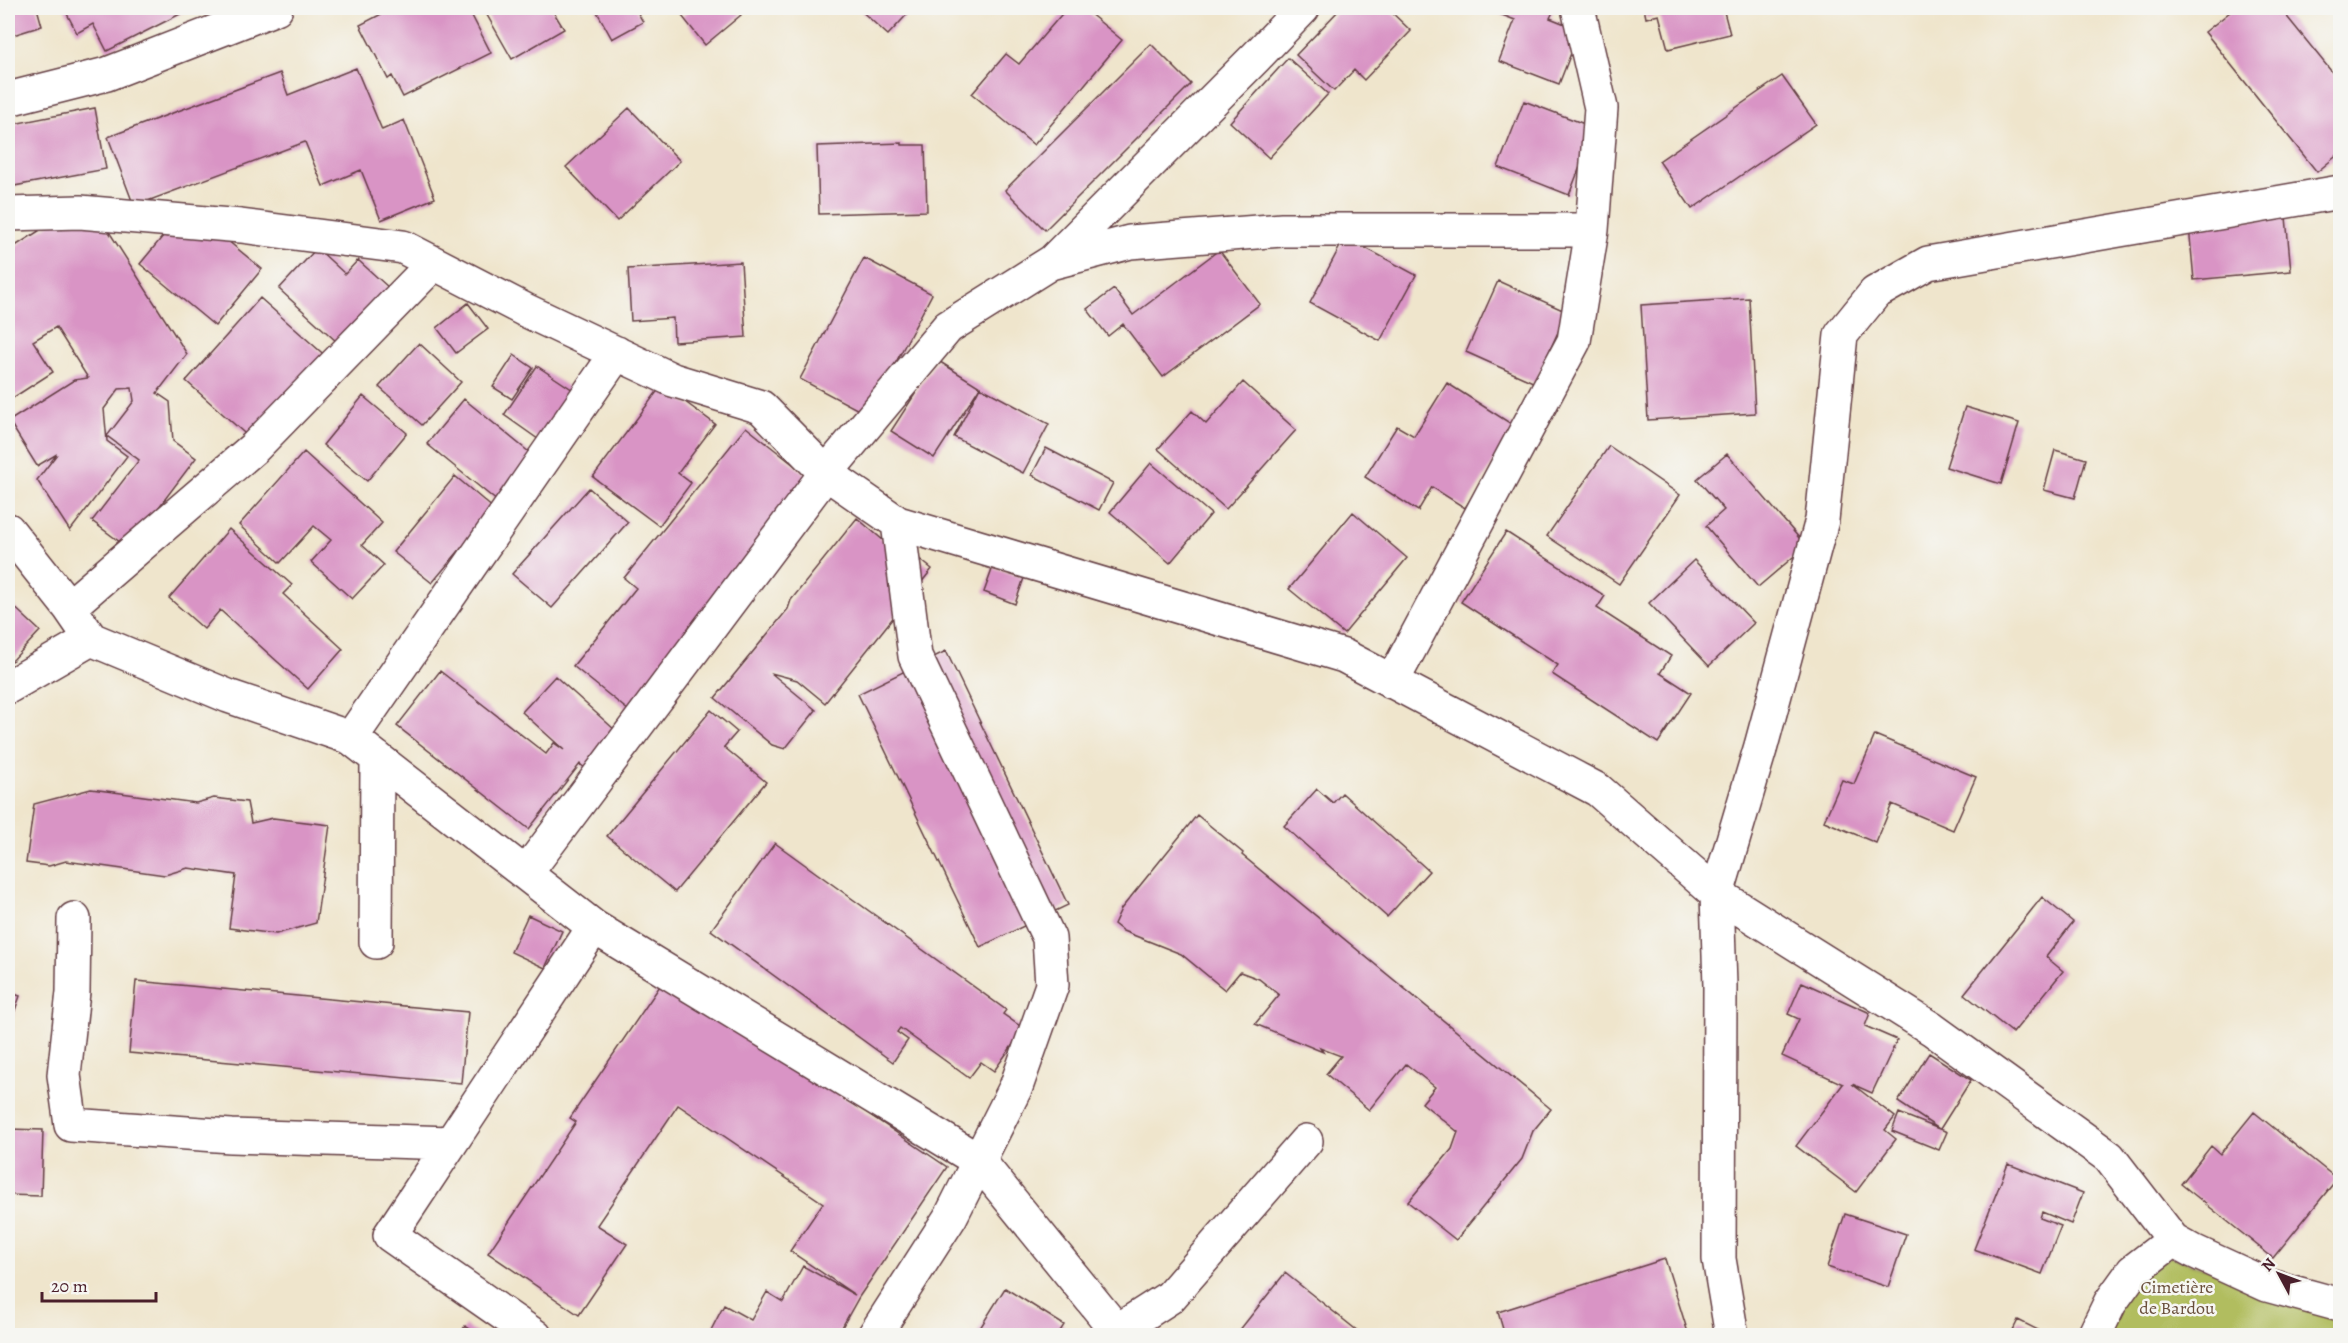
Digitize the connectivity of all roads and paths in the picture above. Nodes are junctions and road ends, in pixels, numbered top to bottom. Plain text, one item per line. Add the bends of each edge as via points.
1 (276, 8) edge
2 (1303, 8) edge
3 (1578, 8) edge
4 (8, 99) edge
5 (2340, 192) edge
6 (8, 214) edge
7 (1592, 230) junction
8 (434, 263) junction
9 (1050, 263) junction
10 (617, 353) junction
11 (826, 473) junction
12 (898, 523) junction
13 (8, 530) edge
14 (69, 607) junction
15 (91, 639) junction
16 (1392, 682) junction
17 (8, 687) edge
18 (351, 738) junction
19 (377, 758) junction
20 (526, 873) junction
21 (1717, 894) junction
22 (74, 919) dead end
23 (594, 927) junction
24 (376, 942) dead end
25 (1306, 1141) dead end
26 (451, 1143) junction
27 (979, 1161) junction
28 (2173, 1240) junction
29 (2340, 1305) edge
30 (1118, 1333) edge
31 (535, 1335) edge
32 (874, 1335) edge
33 (1732, 1335) edge
34 (2094, 1335) edge

1 - 4 street via 107,74
2 - 9 street
3 - 7 street via 1601,108
5 - 21 street via 1928,263 1875,293 1842,335 1822,520
6 - 8 street via 80,212 241,226 403,247
7 - 9 street via 1282,230 1130,242
7 - 16 street via 1574,341
8 - 10 street
8 - 14 street via 255,447
9 - 11 street via 948,327
10 - 11 street via 673,380 761,407
10 - 18 street
11 - 12 street
11 - 20 street
12 - 16 street via 1344,656
12 - 27 street via 915,656 1049,938 1052,985 1016,1087
13 - 14 street
14 - 15 street
15 - 17 street
15 - 18 street via 228,696
16 - 21 street via 1598,790
18 - 19 street
19 - 20 street
19 - 24 street
20 - 23 street
21 - 28 street via 1932,1029 2109,1157
21 - 33 street via 1719,1259
22 - 26 street via 73,992 64,1075 71,1125 231,1136
23 - 26 street
23 - 27 street
25 - 30 street via 1170,1297
26 - 31 street via 390,1235
27 - 30 street
27 - 32 street via 951,1216
28 - 29 street via 2267,1286
28 - 34 street via 2133,1271

